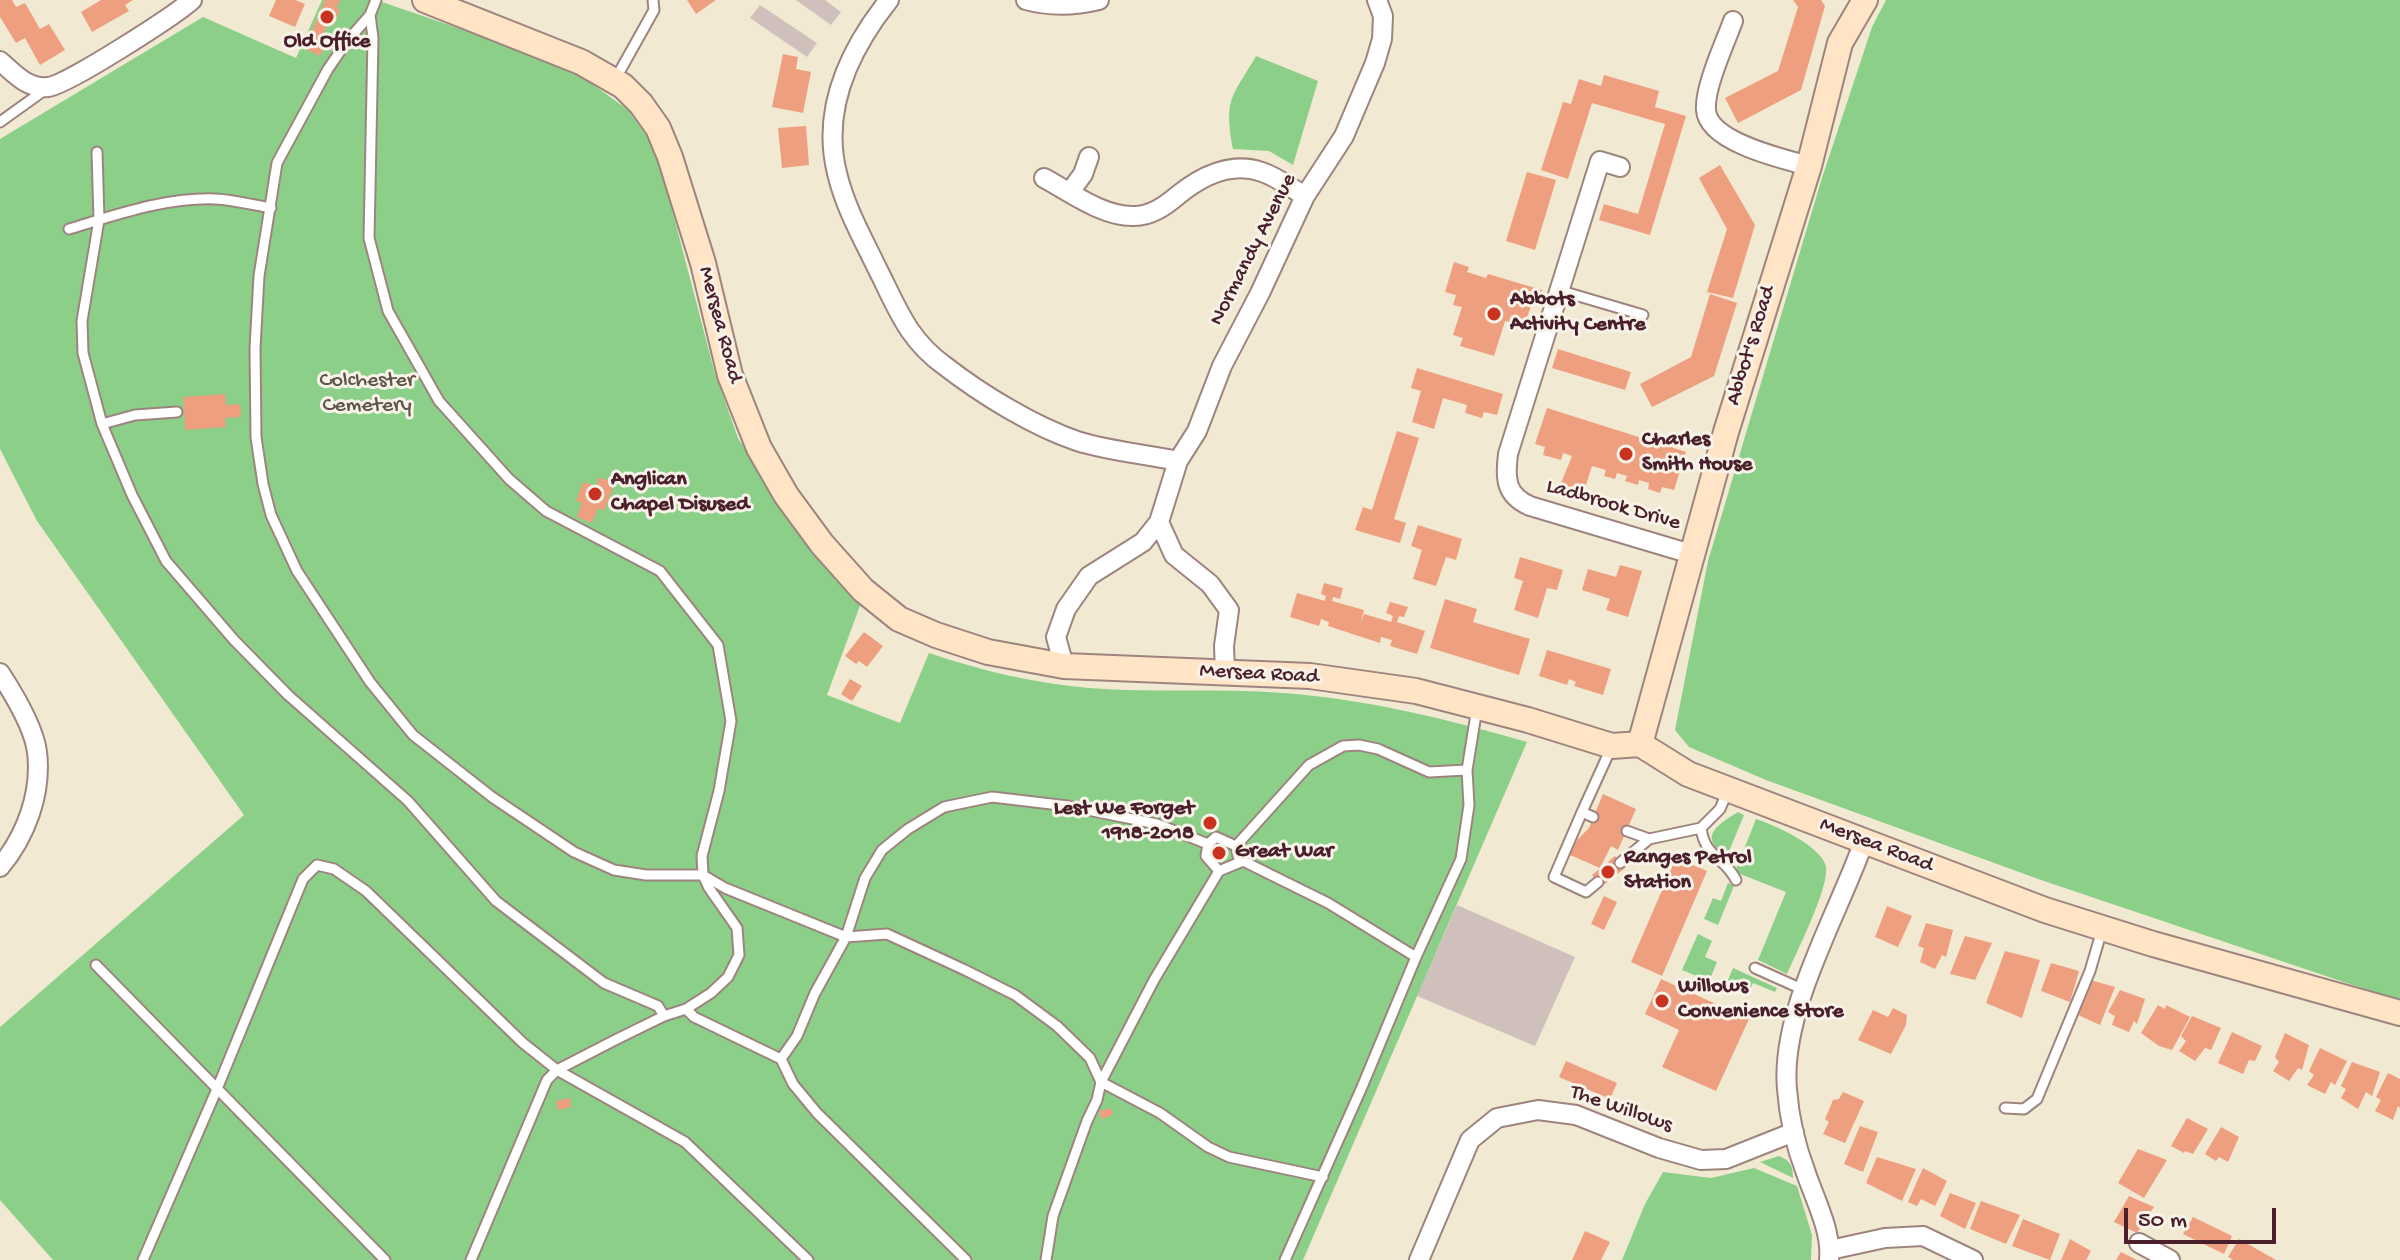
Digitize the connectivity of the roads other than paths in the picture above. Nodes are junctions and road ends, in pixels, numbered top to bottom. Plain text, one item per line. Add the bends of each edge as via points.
1 (192, 0) edge
2 (376, 0) edge
3 (425, 0) edge
4 (653, 0) edge
5 (889, 0) edge
6 (1026, 0) edge
7 (1099, 0) edge
8 (1377, 0) edge
9 (1865, 0) edge
10 (370, 15) junction
11 (1733, 21) dead end
12 (0, 61) edge
13 (615, 81) junction
14 (49, 87) junction
15 (0, 122) edge
16 (97, 152) dead end
17 (1089, 157) dead end
18 (1809, 166) junction
19 (1620, 167) dead end
20 (1044, 178) dead end
21 (1070, 192) junction
22 (1305, 196) junction
23 (271, 208) junction
24 (99, 220) junction
25 (69, 229) dead end
26 (1558, 290) junction
27 (1643, 315) dead end
28 (177, 412) dead end
29 (102, 424) junction
30 (1178, 461) junction
31 (1159, 522) junction
32 (1691, 554) junction
33 (1064, 666) junction
34 (1225, 671) junction
35 (0, 673) edge
36 (1477, 708) junction
37 (1640, 744) junction
38 (1612, 746) junction
39 (1467, 770) junction
40 (1728, 789) junction
41 (1582, 812) junction
42 (1593, 817) dead end
43 (1701, 828) junction
44 (1627, 831) dead end
45 (1649, 839) junction
46 (1864, 841) junction
47 (1208, 844) junction
48 (1236, 846) junction
49 (1243, 861) junction
50 (1620, 863) dead end
51 (0, 867) edge
52 (1219, 871) junction
53 (703, 875) junction
54 (1736, 880) dead end
55 (1598, 882) dead end
56 (2103, 928) junction
57 (846, 937) junction
58 (1416, 957) junction
59 (96, 965) dead end
60 (1755, 968) dead end
61 (1804, 990) junction
62 (686, 1009) junction
63 (2400, 1013) edge
64 (664, 1016) junction
65 (781, 1059) junction
66 (557, 1070) junction
67 (1101, 1082) junction
68 (217, 1089) junction
69 (2005, 1108) dead end
70 (1794, 1132) junction
71 (1323, 1177) junction
72 (2139, 1243) dead end
73 (1830, 1255) edge
74 (143, 1260) edge
75 (385, 1260) edge
76 (471, 1260) edge
77 (808, 1260) edge
78 (966, 1260) edge
79 (1046, 1260) edge
80 (1285, 1260) edge
81 (1419, 1260) edge
82 (1973, 1260) edge
83 (2170, 1260) edge

1 - 14 street via 111,54
2 - 10 lane
3 - 13 main road, Mersea Road via 581,62
4 - 13 lane via 654,10
5 - 30 street via 853,53 838,87 832,124 836,172 847,205 901,320 944,366 1028,419 1077,441
6 - 7 street via 1046,6
8 - 22 street, Normandy Avenue via 1383,16 1375,63 1344,136
9 - 18 main road, Abbot's Road via 1840,43
10 - 23 lane via 328,69 277,163
10 - 53 lane via 369,238 388,311 439,401 509,479 546,511 660,571 718,645 731,721 702,856
11 - 18 street via 1711,80 1706,110 1712,125 1727,138
12 - 14 street via 27,84
13 - 33 main road, Mersea Road via 658,128 680,186 739,399 759,448 822,544 863,590 899,619 988,652
14 - 15 lane
16 - 24 lane
17 - 21 street
18 - 32 main road, Abbot's Road
19 - 26 street, Ladbrook Drive via 1600,161
20 - 21 street
21 - 22 street via 1105,210 1133,216 1160,210 1207,175 1244,170 1261,171
22 - 30 street, Normandy Avenue via 1222,366 1197,431
23 - 24 lane via 194,200
23 - 53 lane via 256,305 256,437 271,515 297,571 370,682 413,735 492,797 574,852 614,870
24 - 25 lane
24 - 29 lane via 82,321 83,353
26 - 27 lane
26 - 32 street, Ladbrook Drive via 1508,454 1512,494 1530,506
28 - 29 lane
29 - 64 lane via 166,561 234,640 408,801 496,901 604,983 658,1006
30 - 31 street, Normandy Avenue
31 - 33 street, Normandy Avenue via 1143,542 1089,576 1066,609 1056,637
31 - 34 street via 1174,555 1210,584 1229,610
32 - 37 main road, Abbot's Road
33 - 34 main road, Mersea Road
34 - 36 main road, Mersea Road via 1340,679
35 - 51 street via 17,698 37,751 35,796 25,830
36 - 38 main road, Mersea Road
36 - 39 lane
37 - 38 main road, Mersea Road
37 - 40 main road, Mersea Road via 1688,774
38 - 41 lane
39 - 48 lane via 1429,772 1378,749 1343,746 1309,765
39 - 58 lane via 1469,805 1461,859
40 - 43 lane via 1720,809
40 - 46 main road, Mersea Road
41 - 42 lane
41 - 55 lane via 1554,877 1586,892
43 - 45 lane
43 - 54 lane via 1702,842
44 - 45 lane
45 - 50 lane
46 - 56 main road, Mersea Road
46 - 61 street
47 - 48 lane via 1216,837
47 - 52 lane via 1206,856
47 - 57 lane via 1157,824 1026,800 992,797 944,807 882,850 865,878
48 - 49 lane
49 - 52 lane
49 - 58 lane via 1328,903
52 - 67 lane
53 - 57 lane
53 - 62 lane via 737,928 739,955 728,977
56 - 63 main road, Mersea Road
56 - 69 lane via 2037,1099 2024,1109
57 - 65 lane
57 - 67 lane via 887,934 1015,995 1090,1058
58 - 71 lane
59 - 68 lane
60 - 61 lane
61 - 70 street via 1789,1039 1787,1088
62 - 64 lane
62 - 65 lane
64 - 66 lane
65 - 78 lane via 817,1113
66 - 68 lane via 366,891 334,869 317,865 303,879
66 - 76 lane via 547,1080
66 - 77 lane via 685,1142
67 - 71 lane via 1229,1157
67 - 79 lane via 1053,1216
68 - 74 lane
68 - 75 lane
70 - 73 street
70 - 81 street, The Willows via 1726,1159 1701,1160 1576,1115 1538,1110 1497,1118 1470,1140
71 - 80 lane
72 - 83 street
73 - 82 street via 1885,1238 1923,1236

